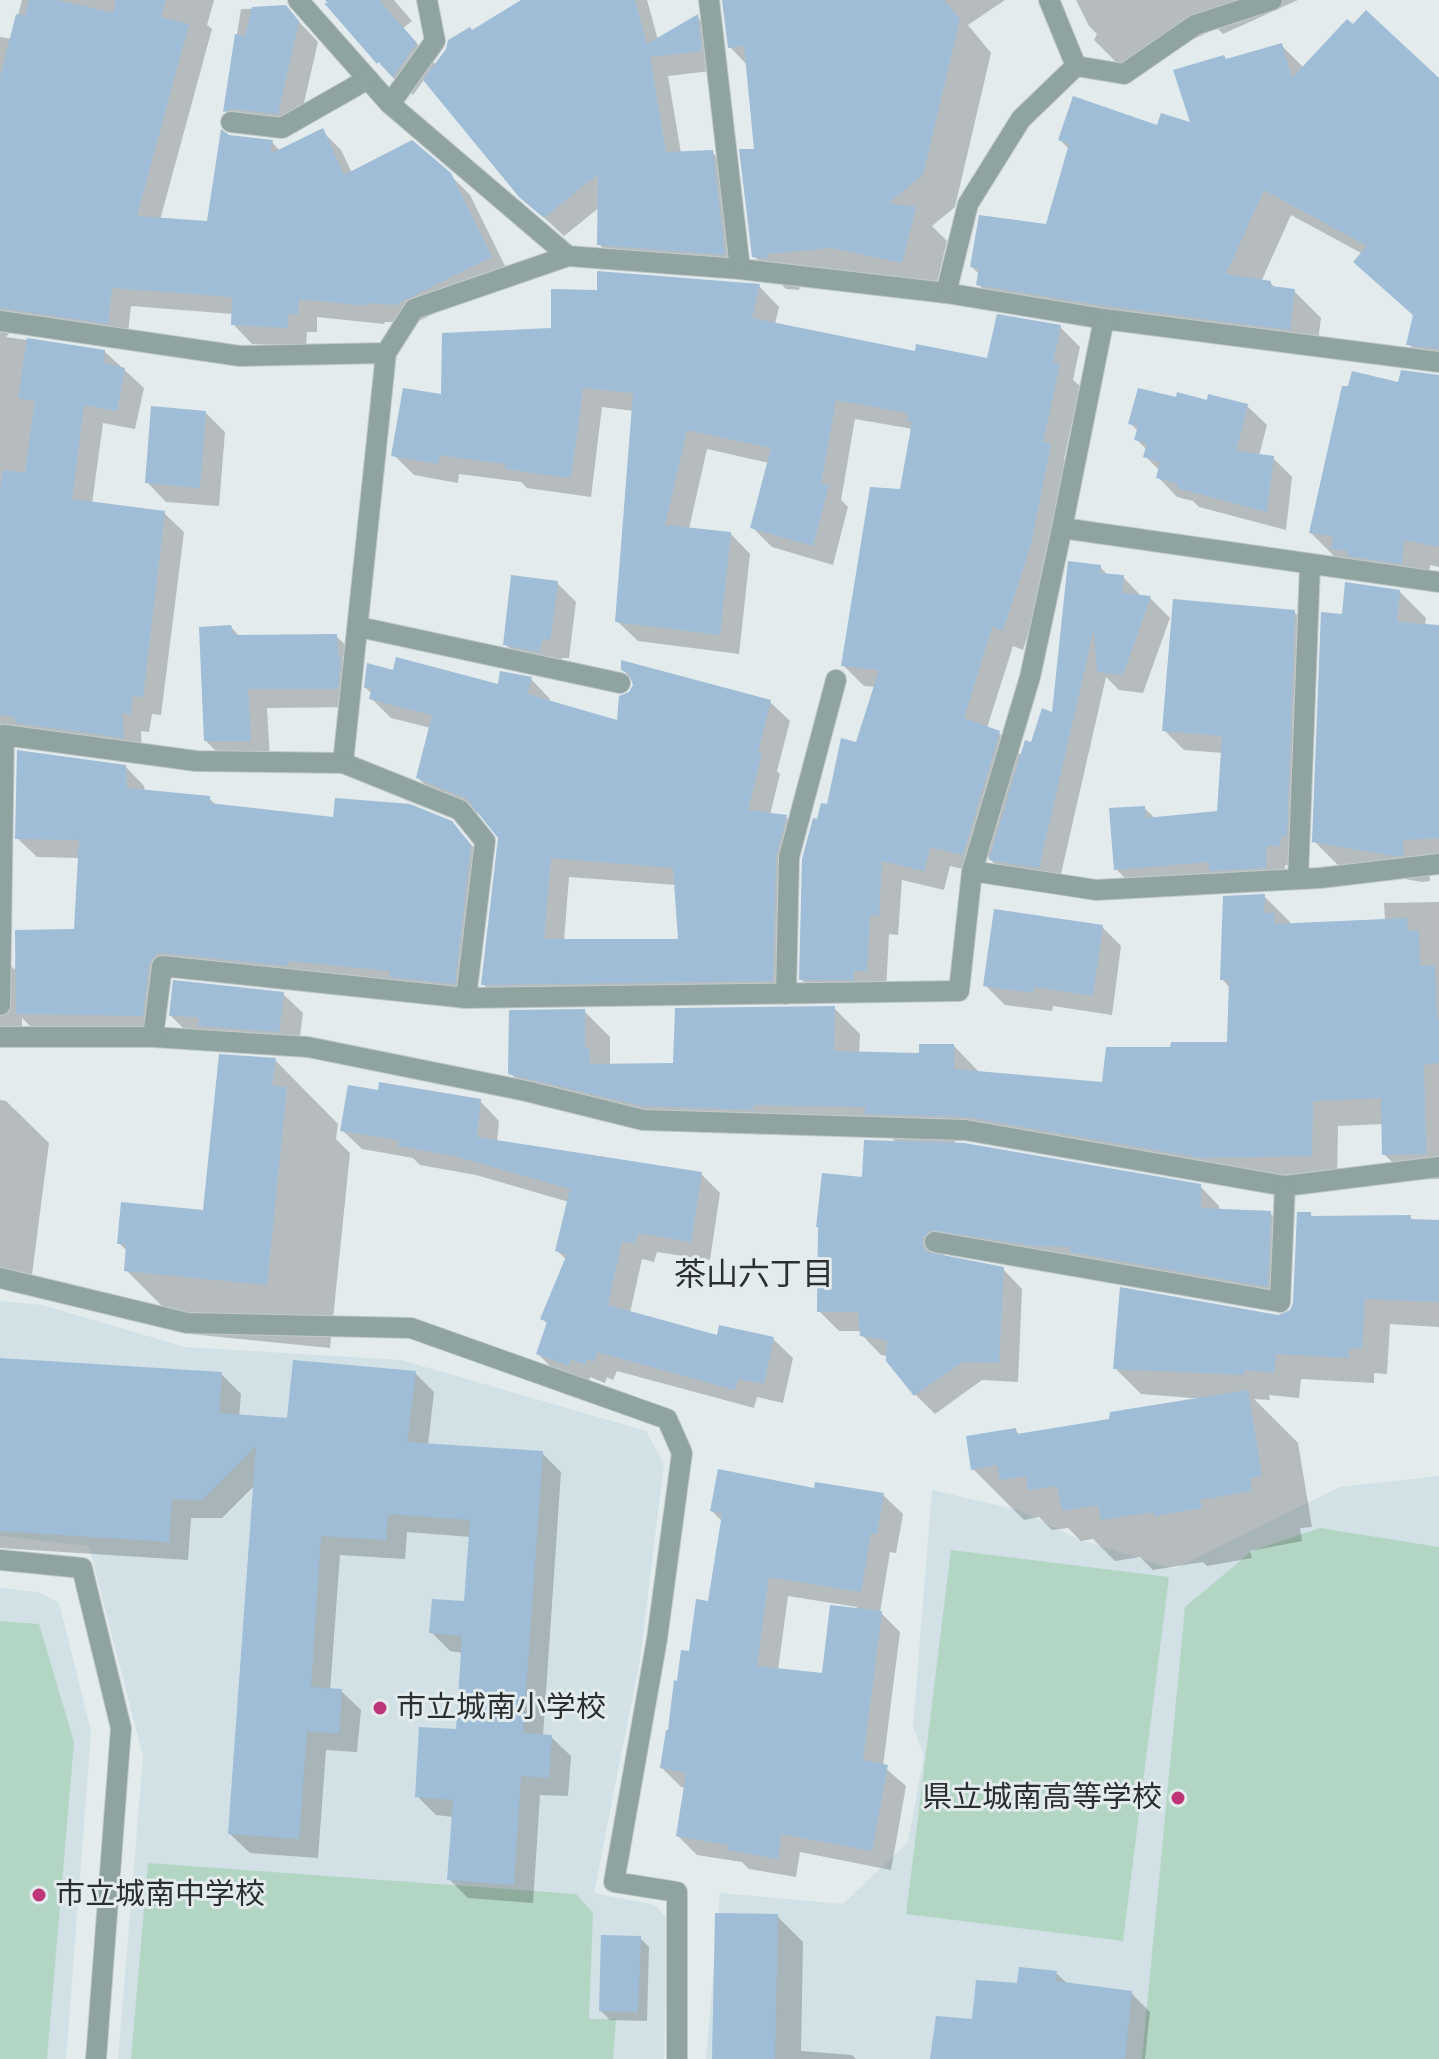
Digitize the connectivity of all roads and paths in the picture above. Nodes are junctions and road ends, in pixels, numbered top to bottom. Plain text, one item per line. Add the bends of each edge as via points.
1 (298, 0) edge
2 (427, 0) edge
3 (709, 0) edge
4 (1049, 0) edge
5 (1272, 0) edge
6 (1076, 66) junction
7 (368, 79) junction
8 (390, 104) junction
9 (231, 122) dead end
10 (568, 256) junction
11 (740, 269) junction
12 (946, 293) junction
13 (1104, 319) junction
14 (0, 321) edge
15 (386, 353) junction
16 (1439, 362) edge
17 (1062, 528) junction
18 (1310, 565) junction
19 (1439, 582) edge
20 (359, 627) junction
21 (836, 680) dead end
22 (620, 683) dead end
23 (2, 735) edge
24 (343, 763) junction
25 (1439, 864) edge
26 (972, 871) junction
27 (1298, 879) junction
28 (786, 994) junction
29 (466, 998) junction
30 (0, 1005) edge
31 (0, 1037) edge
32 (153, 1037) junction
33 (1439, 1167) edge
34 (1285, 1186) junction
35 (935, 1242) dead end
36 (0, 1278) edge
37 (0, 1560) edge
38 (96, 2059) edge
39 (677, 2059) edge

1 - 7 street
2 - 8 street via 435,41
3 - 11 street
4 - 6 street
5 - 6 street via 1195,25 1124,74
6 - 12 street via 1021,119 968,204
7 - 8 street
7 - 9 street via 282,128
8 - 10 street
10 - 11 street
10 - 15 street via 414,309
11 - 12 street
12 - 13 street
13 - 16 street
13 - 17 street
14 - 15 street via 240,356
15 - 20 street
17 - 18 street
17 - 26 street via 1030,677
18 - 19 street
18 - 27 street
20 - 22 street
20 - 24 street
21 - 28 street via 789,857
23 - 24 street via 196,761
23 - 30 street
24 - 29 street via 460,810 485,841
25 - 27 street
26 - 27 street via 1096,890
26 - 28 street via 959,991
28 - 29 street
29 - 32 street via 162,966
31 - 32 street
32 - 34 street via 308,1047 643,1120 965,1130
33 - 34 street
34 - 35 street via 1280,1302
36 - 39 street via 187,1323 411,1328 667,1419 682,1453 657,1639 614,1882 677,1892
37 - 38 street via 82,1568 121,1728

